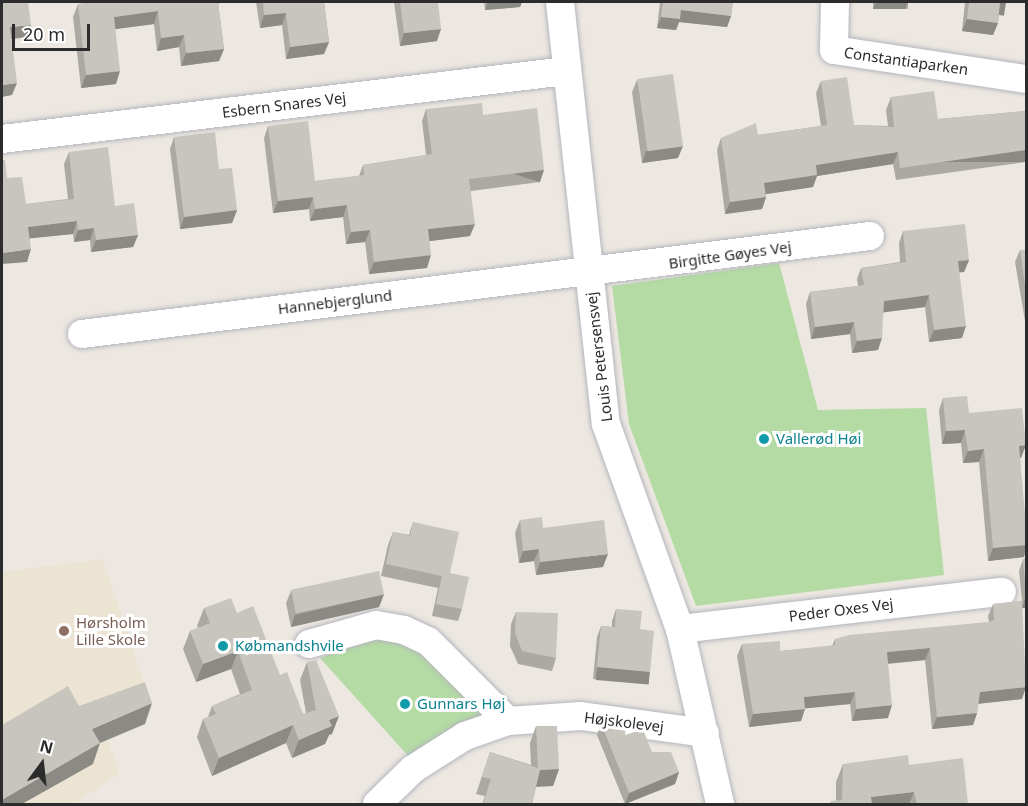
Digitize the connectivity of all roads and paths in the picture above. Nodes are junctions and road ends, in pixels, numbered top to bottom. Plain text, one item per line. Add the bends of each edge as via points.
1 (560, 2) edge
2 (835, 2) edge
3 (566, 71) junction
4 (1026, 79) edge
5 (2, 139) edge
6 (870, 236) dead end
7 (589, 274) junction
8 (81, 334) dead end
9 (1002, 592) dead end
10 (680, 629) junction
11 (309, 644) dead end
12 (508, 721) junction
13 (705, 733) junction
14 (377, 804) edge
15 (720, 804) edge

1 - 3 street, Louis Petersensvej
2 - 4 street, Constantiaparken via 834,50
3 - 5 street, Esbern Snares Vej
3 - 7 street, Louis Petersensvej
6 - 7 street, Birgitte Gøyes Vej
7 - 8 street, Hannebjerglund via 562,273
7 - 10 street, Louis Petersensvej via 606,424
9 - 10 street, Peder Oxes Vej
10 - 13 street, Louis Petersensvej
11 - 12 street via 376,625 404,630 428,641
12 - 13 street, Højskolevej via 581,716
12 - 14 street, Højskolevej via 465,736 413,769
13 - 15 street, Louis Petersensvej

